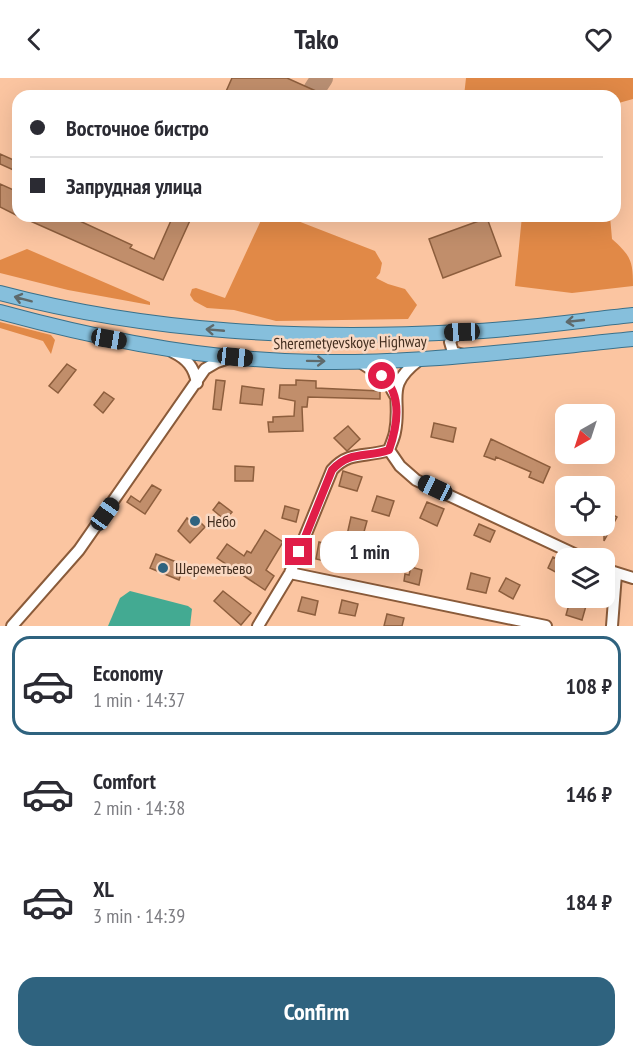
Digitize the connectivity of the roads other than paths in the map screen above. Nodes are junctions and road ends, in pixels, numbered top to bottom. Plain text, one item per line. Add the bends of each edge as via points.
1 (0, 293) edge
2 (0, 312) edge
3 (633, 315) edge
4 (462, 332) junction
5 (633, 339) edge
6 (168, 349) junction
7 (463, 355) junction
8 (235, 357) junction
9 (419, 360) junction
10 (360, 362) junction
11 (197, 383) junction
12 (396, 397) junction
13 (389, 450) junction
14 (562, 548) edge
15 (290, 573) junction
16 (616, 574) joint
17 (633, 578) edge
18 (12, 626) edge
19 (258, 626) edge
20 (546, 626) edge
21 (612, 626) edge

4 -> 1 main road, Sheremetyevskoye Highway via 353,336 228,332 111,318
2 - 6 main road, Sheremetyevskoye Highway
3 -> 4 main road, Sheremetyevskoye Highway
4 - 7 street via 453,337 450,347
5 - 7 main road, Sheremetyevskoye Highway
6 - 8 main road, Sheremetyevskoye Highway
6 - 11 street via 189,363
7 - 9 main road, Sheremetyevskoye Highway
8 -> 10 main road, Sheremetyevskoye Highway
8 - 11 street via 205,369
9 - 10 main road, Sheremetyevskoye Highway
9 - 12 street via 400,377
10 - 12 street via 386,379
11 - 18 street via 79,550
12 - 13 street via 395,432
13 - 14 street via 416,480
13 - 15 street via 342,459 332,470
15 - 19 street
15 - 20 street
16 - 17 street
16 - 21 street

